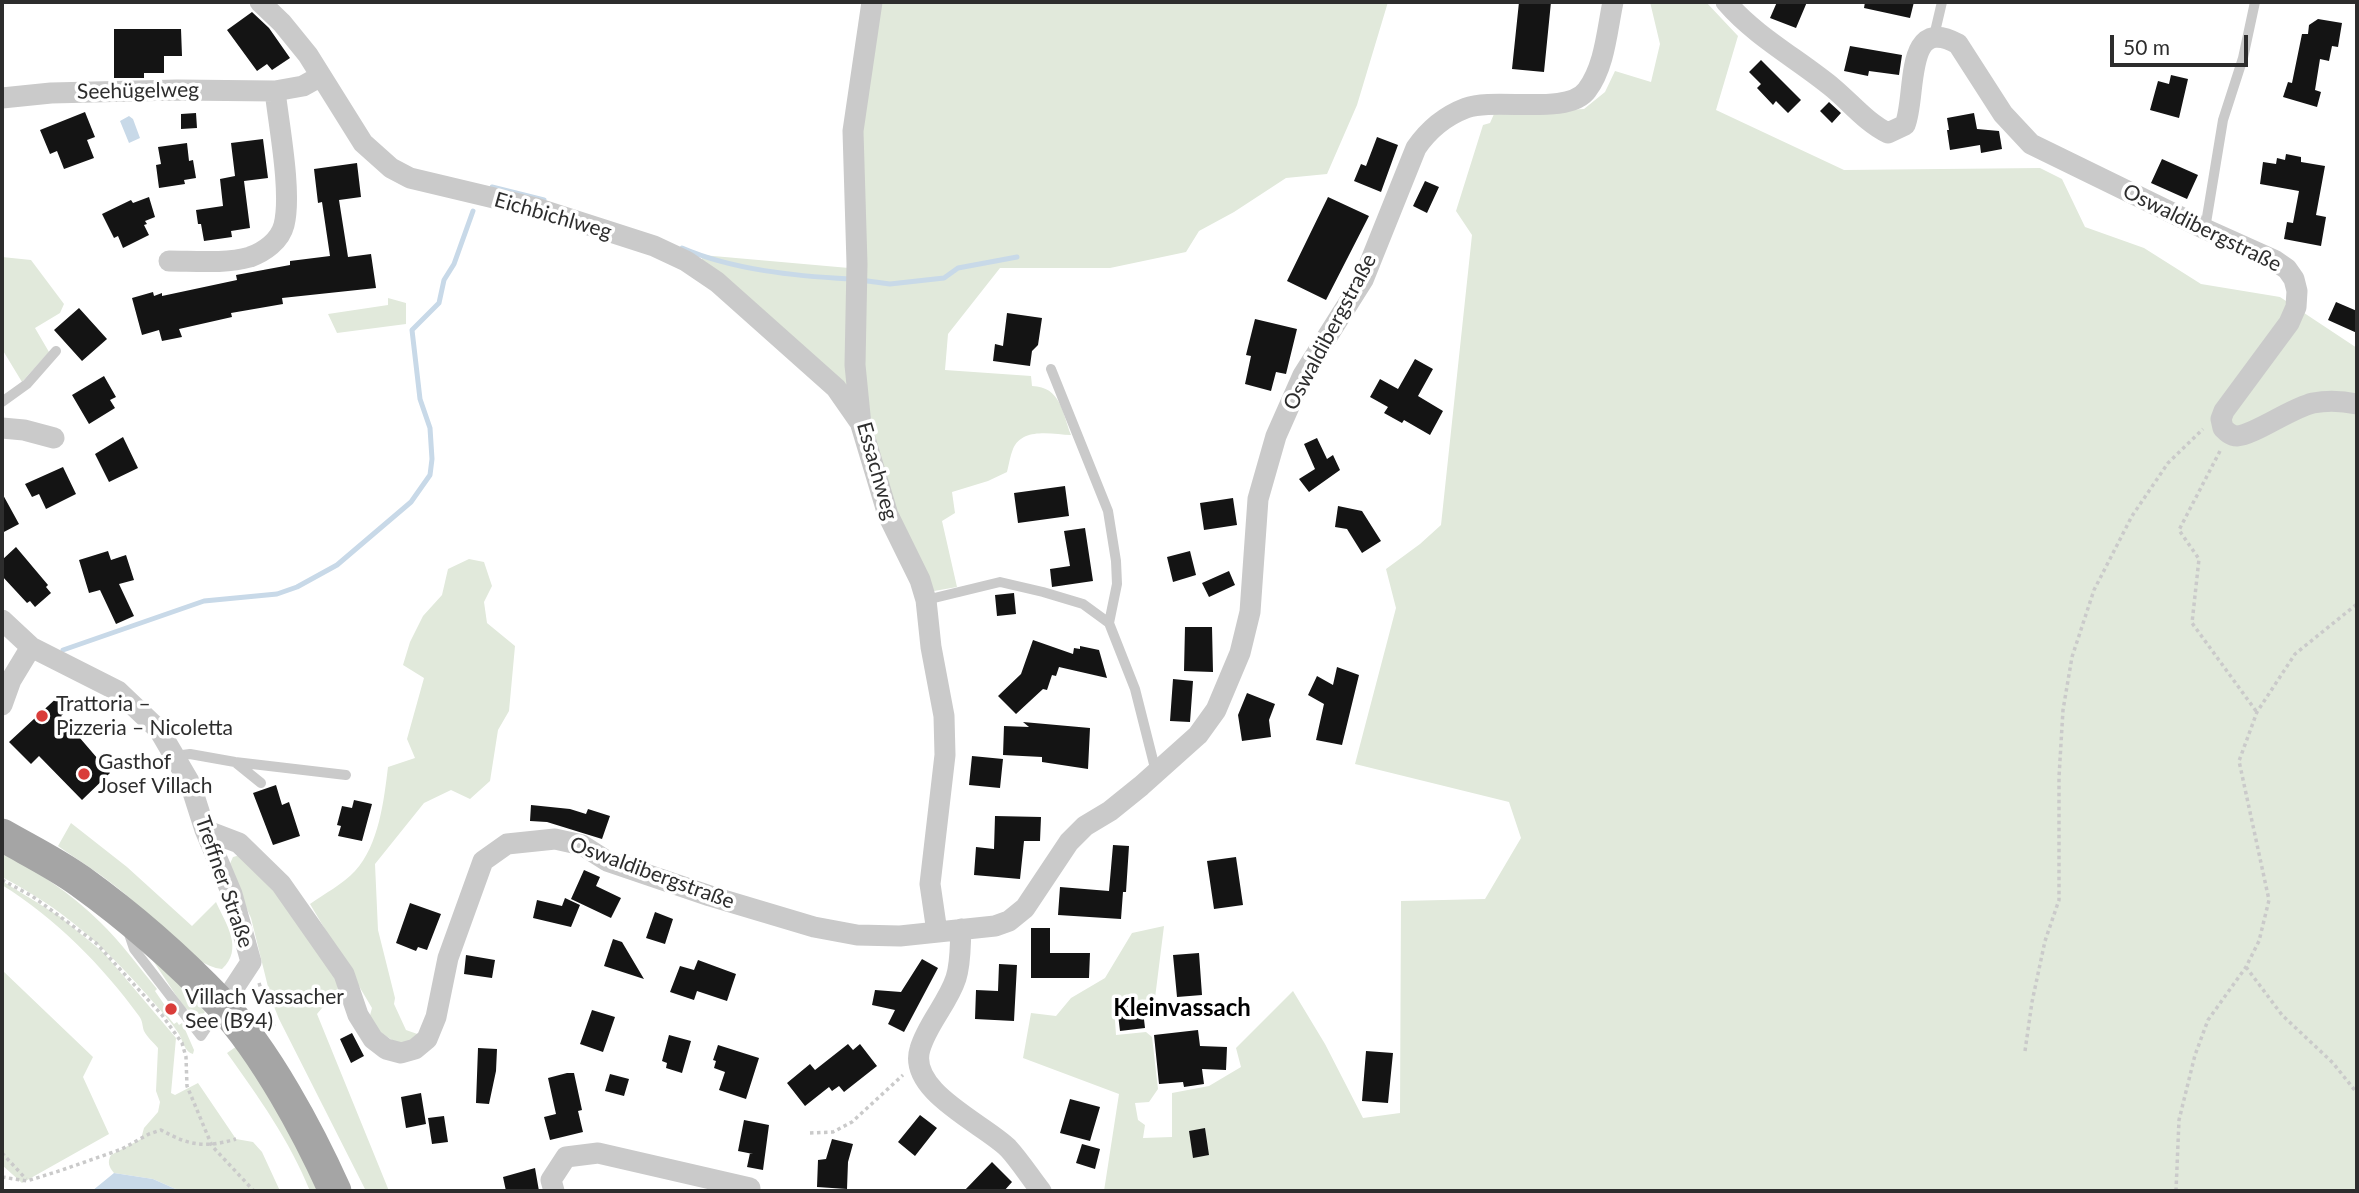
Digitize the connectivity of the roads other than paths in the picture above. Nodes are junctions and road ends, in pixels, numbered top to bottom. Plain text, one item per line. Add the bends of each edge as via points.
1 (260, 2) edge
2 (872, 2) edge
3 (1613, 2) edge
4 (1726, 2) edge
5 (1942, 2) edge
6 (2255, 2) edge
7 (1934, 36) junction
8 (321, 76) junction
9 (275, 91) junction
10 (2, 98) edge
11 (2205, 229) junction
12 (169, 261) dead end
13 (56, 351) dead end
14 (1051, 369) dead end
15 (2, 402) edge
16 (2357, 404) edge
17 (861, 425) junction
18 (2, 428) edge
19 (54, 439) dead end
20 (926, 600) junction
21 (2, 620) edge
22 (1110, 622) junction
23 (31, 647) junction
24 (2, 705) edge
25 (175, 756) junction
26 (235, 762) junction
27 (1156, 772) junction
28 (346, 775) dead end
29 (261, 783) dead end
30 (205, 830) junction
31 (2, 835) edge
32 (123, 914) junction
33 (961, 929) junction
34 (937, 932) junction
35 (222, 1006) junction
36 (750, 1188) dead end
37 (335, 1191) edge
38 (554, 1191) edge
39 (1041, 1191) edge

1 - 8 street, Eichbichlweg via 282,23
2 - 17 street, Essachweg via 853,131 855,365
3 - 27 street, Oswaldibergstraße via 1598,69 1586,93 1567,102 1469,107 1427,132 1416,148 1363,280 1303,374 1276,436 1258,499 1250,612 1228,685 1198,735
4 - 7 street via 1750,26 1888,133 1905,125 1916,55 1922,43
5 - 7 lane
6 - 11 lane via 2243,58 2222,120
7 - 11 street, Oswaldibergstraße via 1958,44 2003,114 2031,144
8 - 9 street, Seehügelweg via 303,86
8 - 17 street, Eichbichlweg via 363,143 410,178 536,208 686,261 717,282 836,388
9 - 10 street, Seehügelweg via 89,92
9 - 12 street via 286,195 284,226 276,239 248,257
11 - 16 street, Oswaldibergstraße via 2274,260 2287,269 2297,291 2289,323 2224,411 2223,428 2237,436 2313,403
13 - 15 lane via 27,384
14 - 22 lane via 1108,512 1117,584
17 - 20 street, Essachweg via 888,515
18 - 19 street
20 - 22 lane via 1000,582 1083,604
20 - 34 street, Essachweg via 944,716 945,755 930,884
21 - 23 street, Treffner Straße
22 - 27 lane via 1135,689
23 - 24 street
23 - 25 street, Treffner Straße via 118,691 159,730
25 - 26 lane
25 - 30 street, Treffner Straße via 190,783
26 - 28 lane
26 - 29 lane
27 - 33 street, Oswaldibergstraße via 1069,842 1024,908 1009,921
30 - 34 street, Oswaldibergstraße via 239,843 281,884 344,974 358,1016 373,1039 401,1053 427,1040 447,958 483,861 507,844 555,839 582,845 607,861 814,927 857,935
30 - 35 street, Treffner Straße via 232,894 251,962
31 - 32 main road via 50,861
32 - 35 main road
32 - 35 lane via 134,949 201,1036
33 - 34 street, Oswaldibergstraße
33 - 39 street via 956,981 920,1048 921,1075 947,1102 1007,1148
35 - 37 main road via 272,1075
36 - 38 street via 598,1153 566,1157 551,1180

